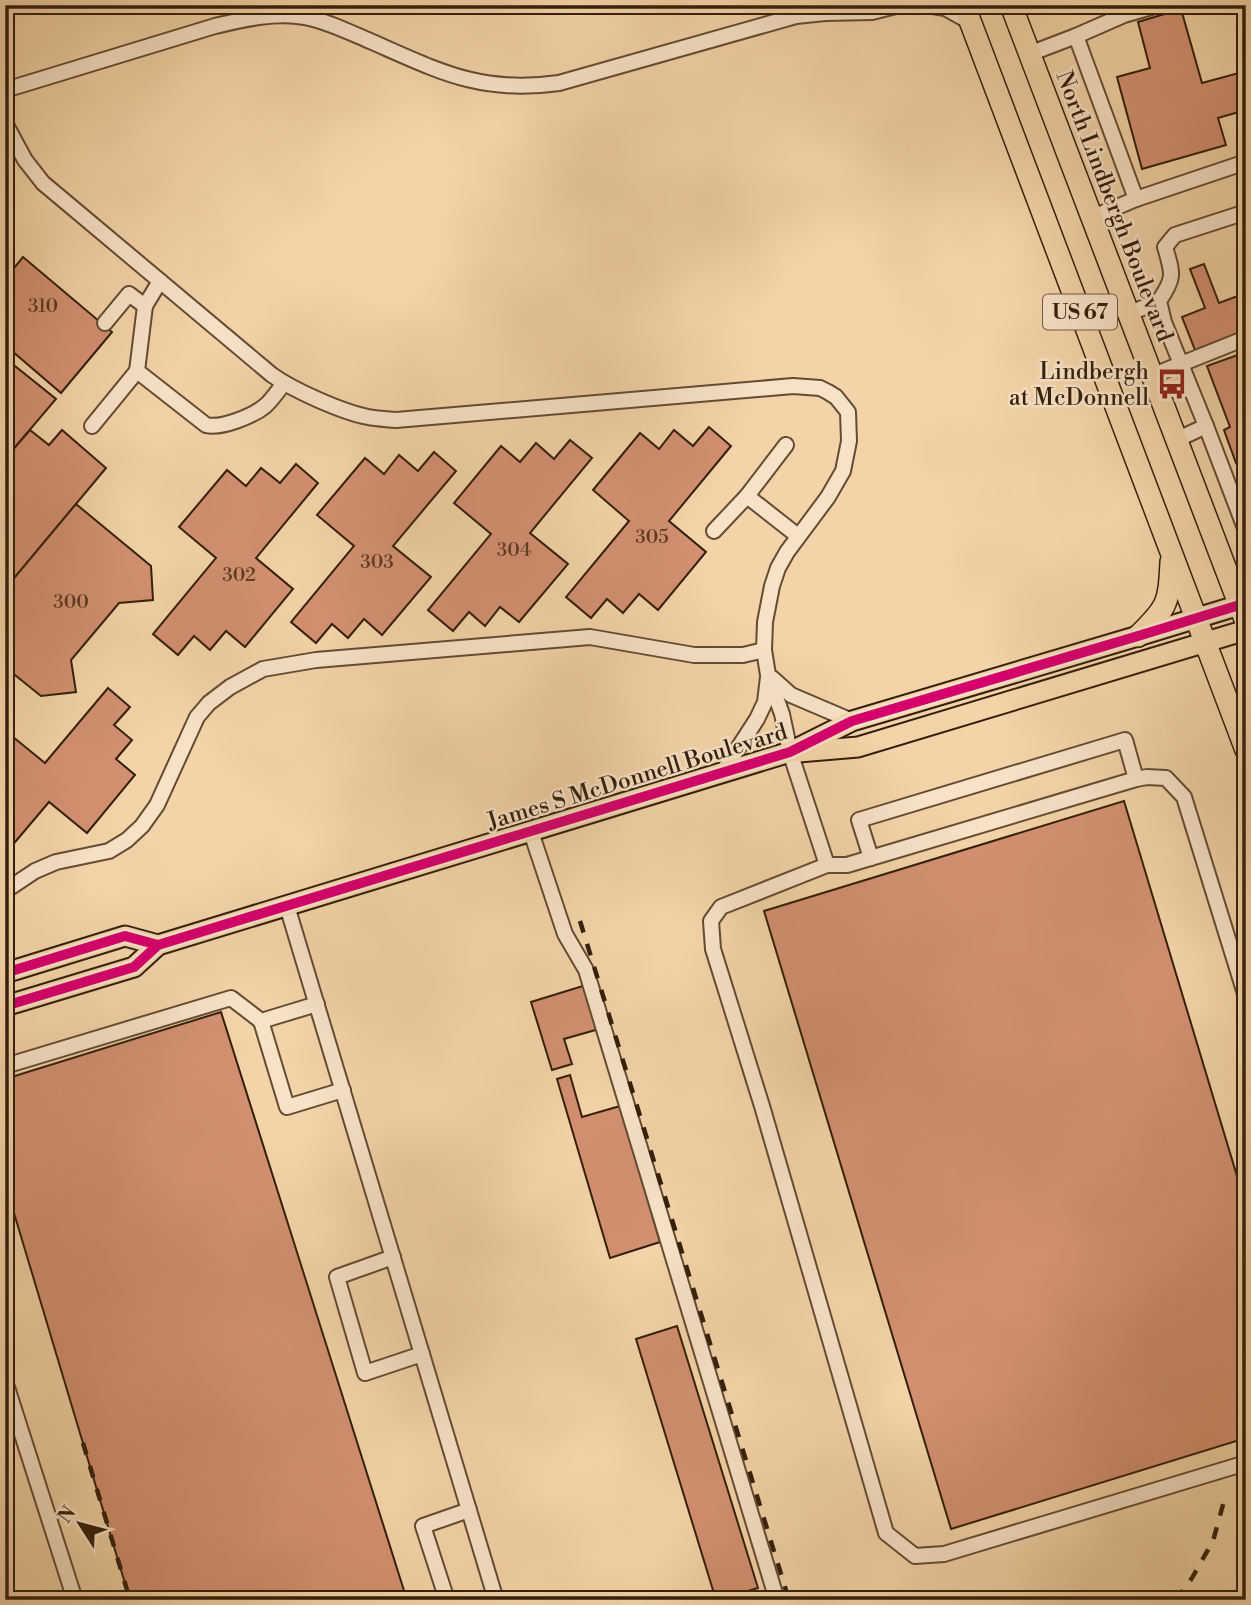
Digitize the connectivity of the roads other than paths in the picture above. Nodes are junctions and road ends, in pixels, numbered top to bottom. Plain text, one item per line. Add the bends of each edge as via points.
1 (900, 5) edge
2 (927, 5) edge
3 (1011, 5) edge
4 (1158, 5) edge
5 (967, 14) edge
6 (1076, 36) junction
7 (1029, 54) junction
8 (5, 90) edge
9 (5, 123) edge
10 (1246, 162) edge
11 (1136, 199) junction
12 (1246, 212) edge
13 (1091, 218) junction
14 (160, 281) junction
15 (1158, 301) junction
16 (145, 306) junction
17 (1128, 314) junction
18 (105, 323) dead end
19 (1246, 338) edge
20 (1181, 364) junction
21 (136, 371) junction
22 (1151, 376) junction
23 (284, 383) junction
24 (92, 426) dead end
25 (1206, 426) junction
26 (1176, 440) junction
27 (786, 445) dead end
28 (747, 496) junction
29 (714, 531) dead end
30 (1246, 531) edge
31 (798, 536) junction
32 (1171, 553) junction
33 (1244, 610) edge
34 (1196, 619) junction
35 (1246, 630) edge
36 (1138, 636) junction
37 (1204, 642) junction
38 (764, 650) junction
39 (768, 675) junction
40 (852, 721) junction
41 (1246, 750) edge
42 (790, 752) junction
43 (722, 773) junction
44 (1136, 779) junction
45 (531, 832) junction
46 (871, 858) junction
47 (827, 865) junction
48 (5, 891) edge
49 (287, 906) junction
50 (158, 945) junction
51 (1242, 970) edge
52 (5, 973) edge
53 (1246, 996) edge
54 (317, 1004) junction
55 (5, 1006) edge
56 (261, 1021) junction
57 (5, 1066) edge
58 (343, 1090) junction
59 (393, 1257) junction
60 (422, 1354) junction
61 (5, 1381) edge
62 (1246, 1463) edge
63 (469, 1510) junction
64 (75, 1600) edge
65 (447, 1600) edge
66 (496, 1600) edge
67 (777, 1600) edge

1 - 8 lane via 872,12 796,16 559,83 515,87 446,74 307,17 268,15 215,26
2 - 5 lane
3 - 7 highway, North Lindbergh Boulevard / US 67
4 - 6 lane
5 - 32 highway, US 67
6 - 7 lane
6 - 11 lane
7 - 13 highway, North Lindbergh Boulevard / US 67
9 - 14 lane via 43,183
10 - 11 lane
11 - 13 lane
12 - 15 lane via 1174,236 1165,247 1172,270 1170,286
13 - 17 highway, North Lindbergh Boulevard / US 67
14 - 16 lane
14 - 23 lane
15 - 17 lane
15 - 20 lane
16 - 18 lane via 129,294
16 - 21 lane
17 - 22 highway, North Lindbergh Boulevard / US 67
19 - 20 lane
20 - 22 lane
20 - 25 lane
21 - 23 lane via 206,425 215,427 256,413
21 - 24 lane
22 - 26 highway, North Lindbergh Boulevard / US 67
23 - 31 lane via 356,414 396,420 770,387 820,388 836,397 848,412 849,441 843,471
25 - 26 lane
25 - 30 lane
26 - 33 highway, North Lindbergh Boulevard / US 67
27 - 28 lane
28 - 29 lane
28 - 31 lane
31 - 38 lane via 772,586
32 - 34 highway, US 67
32 - 36 highway via 1166,605
33 - 34 main road, James S McDonnell Boulevard
34 - 36 main road, James S McDonnell Boulevard
34 - 37 highway, US 67
35 - 37 main road, James S McDonnell Boulevard
36 - 40 main road, James S McDonnell Boulevard
37 - 41 highway, US 67
37 - 42 main road, James S McDonnell Boulevard via 858,747
38 - 39 lane
38 - 48 lane via 694,655 590,637 316,660 263,669 230,687 197,718 157,805 127,840 109,851 56,862
39 - 40 lane via 790,695
39 - 42 lane
39 - 43 lane via 765,702
40 - 42 main road, James S McDonnell Boulevard
42 - 43 main road, James S McDonnell Boulevard
42 - 47 lane
43 - 45 main road, James S McDonnell Boulevard
44 - 46 lane
44 - 46 lane via 1125,740 859,820
44 - 51 lane via 1166,778 1184,797
45 - 49 main road, James S McDonnell Boulevard
45 - 67 lane via 565,934 586,970
46 - 47 lane
47 - 62 lane via 721,907 711,921 713,949 886,1533 915,1556 944,1554
49 - 50 main road, James S McDonnell Boulevard
49 - 54 lane
50 - 52 main road via 125,936
50 - 55 main road, James S McDonnell Boulevard via 134,967
51 - 53 lane
54 - 56 lane
54 - 58 lane
56 - 57 lane via 231,998
56 - 58 lane via 286,1107
58 - 59 lane
59 - 60 lane
59 - 60 lane via 337,1277 365,1373
60 - 63 lane
61 - 64 lane
63 - 65 lane via 423,1526
63 - 66 lane

